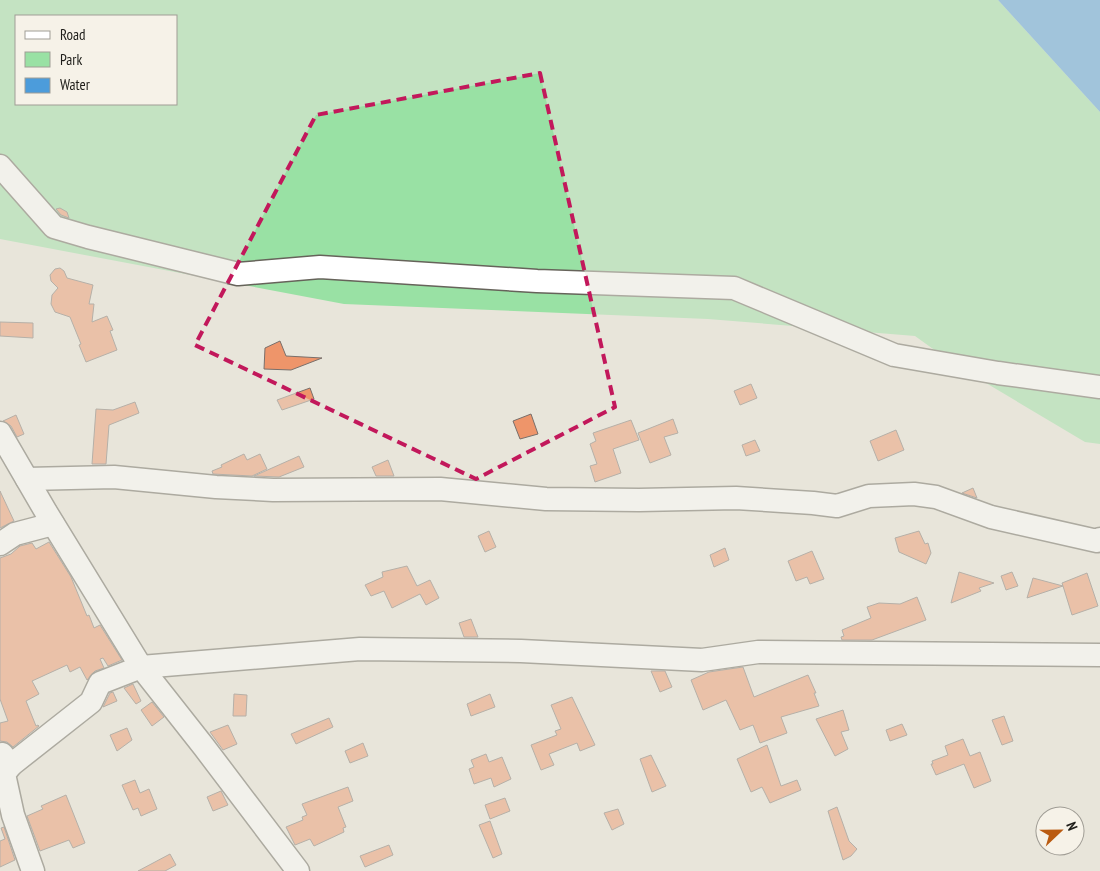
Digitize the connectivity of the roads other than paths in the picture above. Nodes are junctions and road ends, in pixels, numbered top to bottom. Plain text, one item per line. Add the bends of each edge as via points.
1 (0, 166) edge
2 (1100, 387) edge
3 (0, 433) edge
4 (27, 479) junction
5 (53, 524) junction
6 (1100, 539) edge
7 (0, 544) edge
8 (1100, 656) edge
9 (141, 668) junction
10 (4, 760) edge
11 (33, 871) edge
12 (298, 871) edge

1 - 2 street via 54,227 238,274 320,267 537,282 734,288 894,355
3 - 4 street
4 - 5 street
4 - 6 street via 114,477 273,490 440,489 546,499 736,498 837,506 869,496 914,494 936,497 991,517 1096,541
5 - 7 street via 14,534
5 - 9 street
8 - 9 street via 758,652 702,660 521,651 360,649
9 - 10 street via 100,683 92,702
9 - 12 street
10 - 11 street via 13,815

